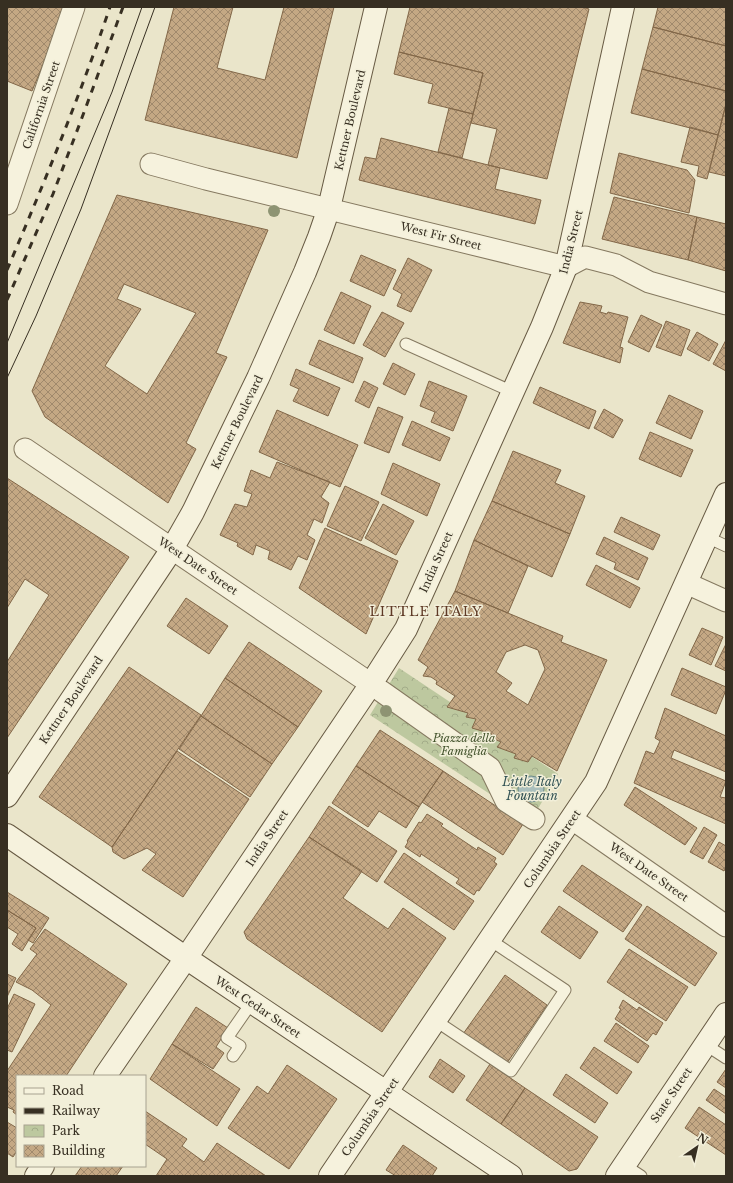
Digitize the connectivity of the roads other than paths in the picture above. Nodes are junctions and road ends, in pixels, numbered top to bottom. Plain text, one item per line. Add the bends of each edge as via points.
1 (74, 7) edge
2 (376, 7) edge
3 (623, 7) edge
4 (151, 164) dead end
5 (7, 204) edge
6 (329, 208) junction
7 (566, 267) junction
8 (726, 304) edge
9 (406, 344) dead end
10 (513, 392) junction
11 (25, 448) dead end
12 (725, 501) edge
13 (716, 541) edge
14 (172, 549) junction
15 (686, 583) junction
16 (726, 601) edge
17 (376, 688) junction
18 (7, 796) edge
19 (534, 819) dead end
20 (572, 819) junction
21 (7, 835) edge
22 (726, 926) edge
23 (490, 940) junction
24 (186, 958) junction
25 (252, 1002) junction
26 (726, 1014) edge
27 (436, 1021) junction
28 (706, 1045) junction
29 (233, 1056) dead end
30 (726, 1058) edge
31 (106, 1075) edge
32 (387, 1093) junction
33 (42, 1167) edge
34 (628, 1172) edge
35 (36, 1176) edge
36 (330, 1176) edge
37 (511, 1176) edge

1 - 5 street, California Street
2 - 6 main road, Kettner Boulevard
3 - 7 main road, India Street
4 - 6 street, West Fir Street
6 - 7 street, West Fir Street
6 - 14 main road, Kettner Boulevard via 305,272 258,378 193,512
7 - 8 street via 585,257 616,266 648,282
7 - 10 main road, India Street
9 - 10 lane
10 - 17 main road, India Street via 406,629
11 - 14 street, West Date Street
12 - 13 main road, Columbia Street
13 - 15 main road, Columbia Street
14 - 17 street, West Date Street
14 - 18 main road, Kettner Boulevard
15 - 16 street
15 - 20 main road, Columbia Street via 596,782
17 - 19 street, West Date Street via 490,768 506,801
17 - 24 main road, India Street
20 - 22 street, West Date Street
20 - 23 main road, Columbia Street
21 - 24 main road, West Cedar Street
23 - 27 main road, Columbia Street
23 - 27 lane via 565,990 540,1028 511,1071
24 - 25 main road, West Cedar Street
24 - 31 main road, India Street
25 - 29 lane via 227,1038 240,1046
25 - 32 main road, West Cedar Street
26 - 28 main road, State Street
27 - 32 main road, Columbia Street
28 - 30 lane
28 - 34 main road, State Street
32 - 36 main road, Columbia Street
32 - 37 main road, West Cedar Street
33 - 35 main road

